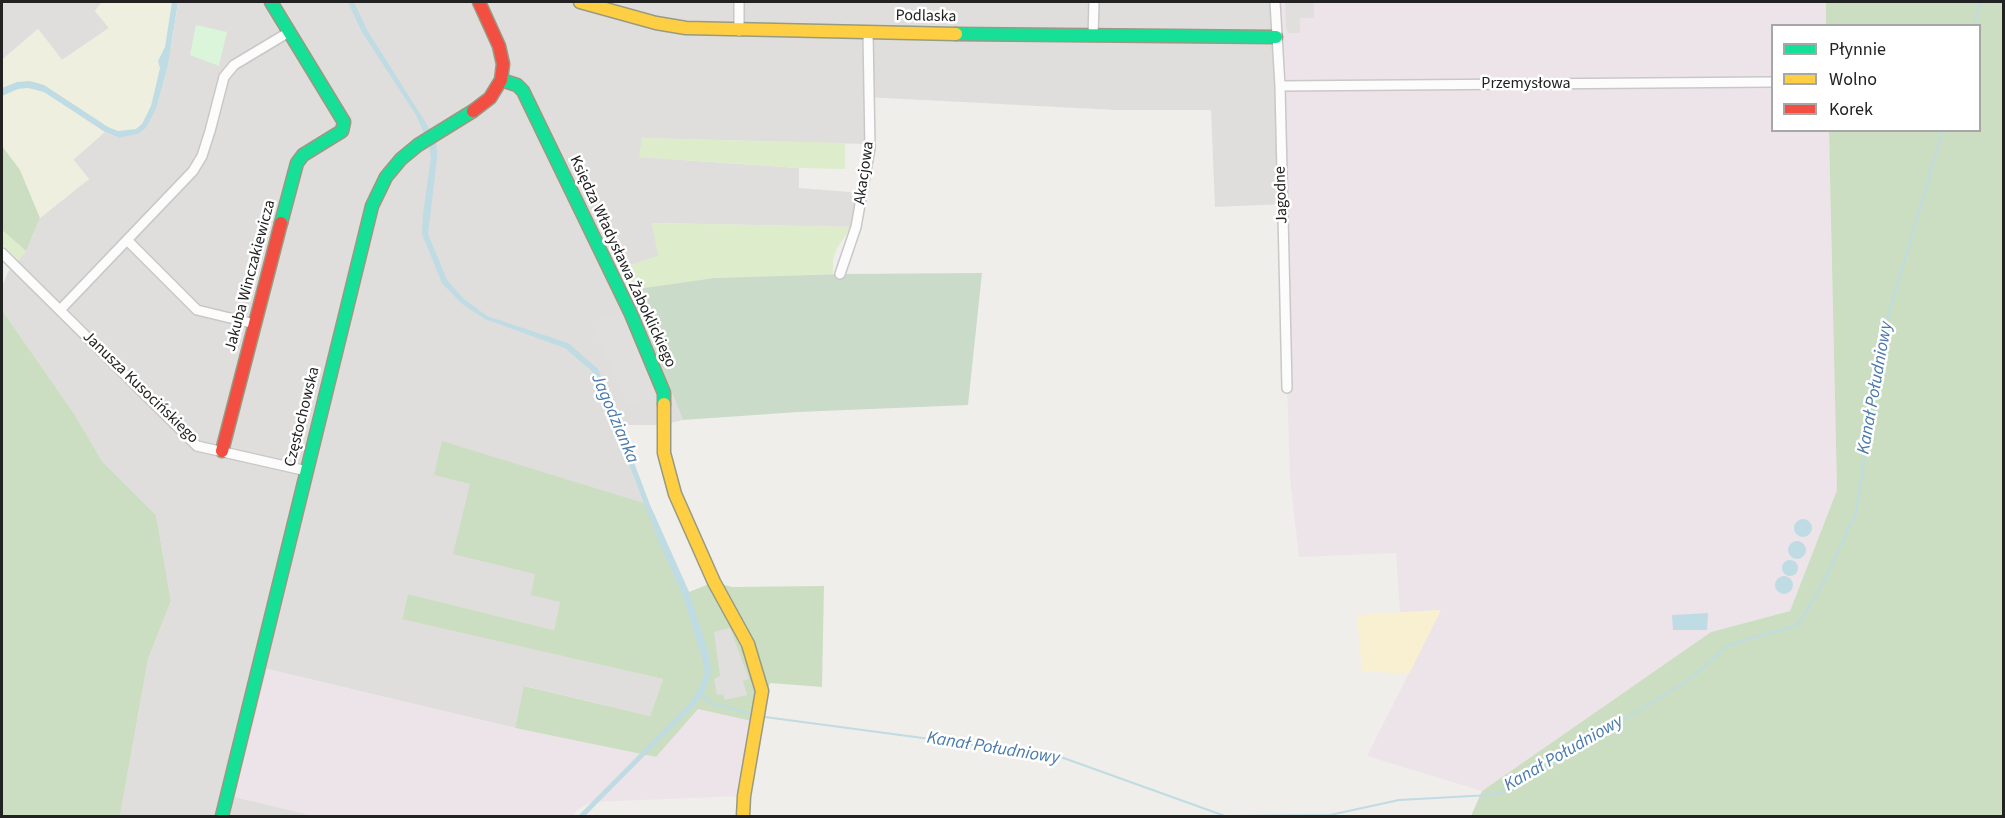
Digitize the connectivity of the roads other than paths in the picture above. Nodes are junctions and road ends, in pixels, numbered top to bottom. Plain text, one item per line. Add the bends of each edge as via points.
1 (271, 2) edge
2 (479, 2) edge
3 (580, 2) edge
4 (739, 2) edge
5 (1094, 2) edge
6 (1275, 2) edge
7 (739, 31) junction
8 (289, 32) junction
9 (868, 33) junction
10 (1093, 36) junction
11 (1276, 37) junction
12 (501, 80) junction
13 (1771, 82) edge
14 (1280, 86) junction
15 (127, 240) junction
16 (2, 253) edge
17 (840, 274) dead end
18 (60, 310) junction
19 (255, 324) junction
20 (1287, 388) dead end
21 (222, 451) junction
22 (307, 471) junction
23 (222, 816) edge
24 (743, 816) edge

1 - 8 street
2 - 12 street via 499,46
3 - 7 street, Podlaska via 656,23
4 - 7 street
5 - 10 street
6 - 11 street, Jagodne
7 - 9 street, Podlaska
8 - 15 street via 234,65 224,77 202,156 193,171
8 - 19 street, Jakuba Winczakiewicza via 344,122 342,131 303,155 297,163
9 - 10 street, Podlaska
9 - 17 street, Akacjowa via 870,147 856,227
10 - 11 street, Podlaska
11 - 14 street, Jagodne
12 - 22 street, Częstochowska via 482,105 418,145 382,183 372,206
12 - 24 street, Księdza Władysława Żaboklickiego via 523,90 631,314 664,393 664,453 675,494 714,582 748,644 762,691
13 - 14 street, Przemysłowa
14 - 20 street, Jagodne
15 - 18 street
15 - 19 street via 197,310
16 - 18 street, Janusza Kusocińskiego
18 - 21 street, Janusza Kusocińskiego via 197,446
19 - 21 street, Jakuba Winczakiewicza
21 - 22 street, Janusza Kusocińskiego
22 - 23 street, Częstochowska

